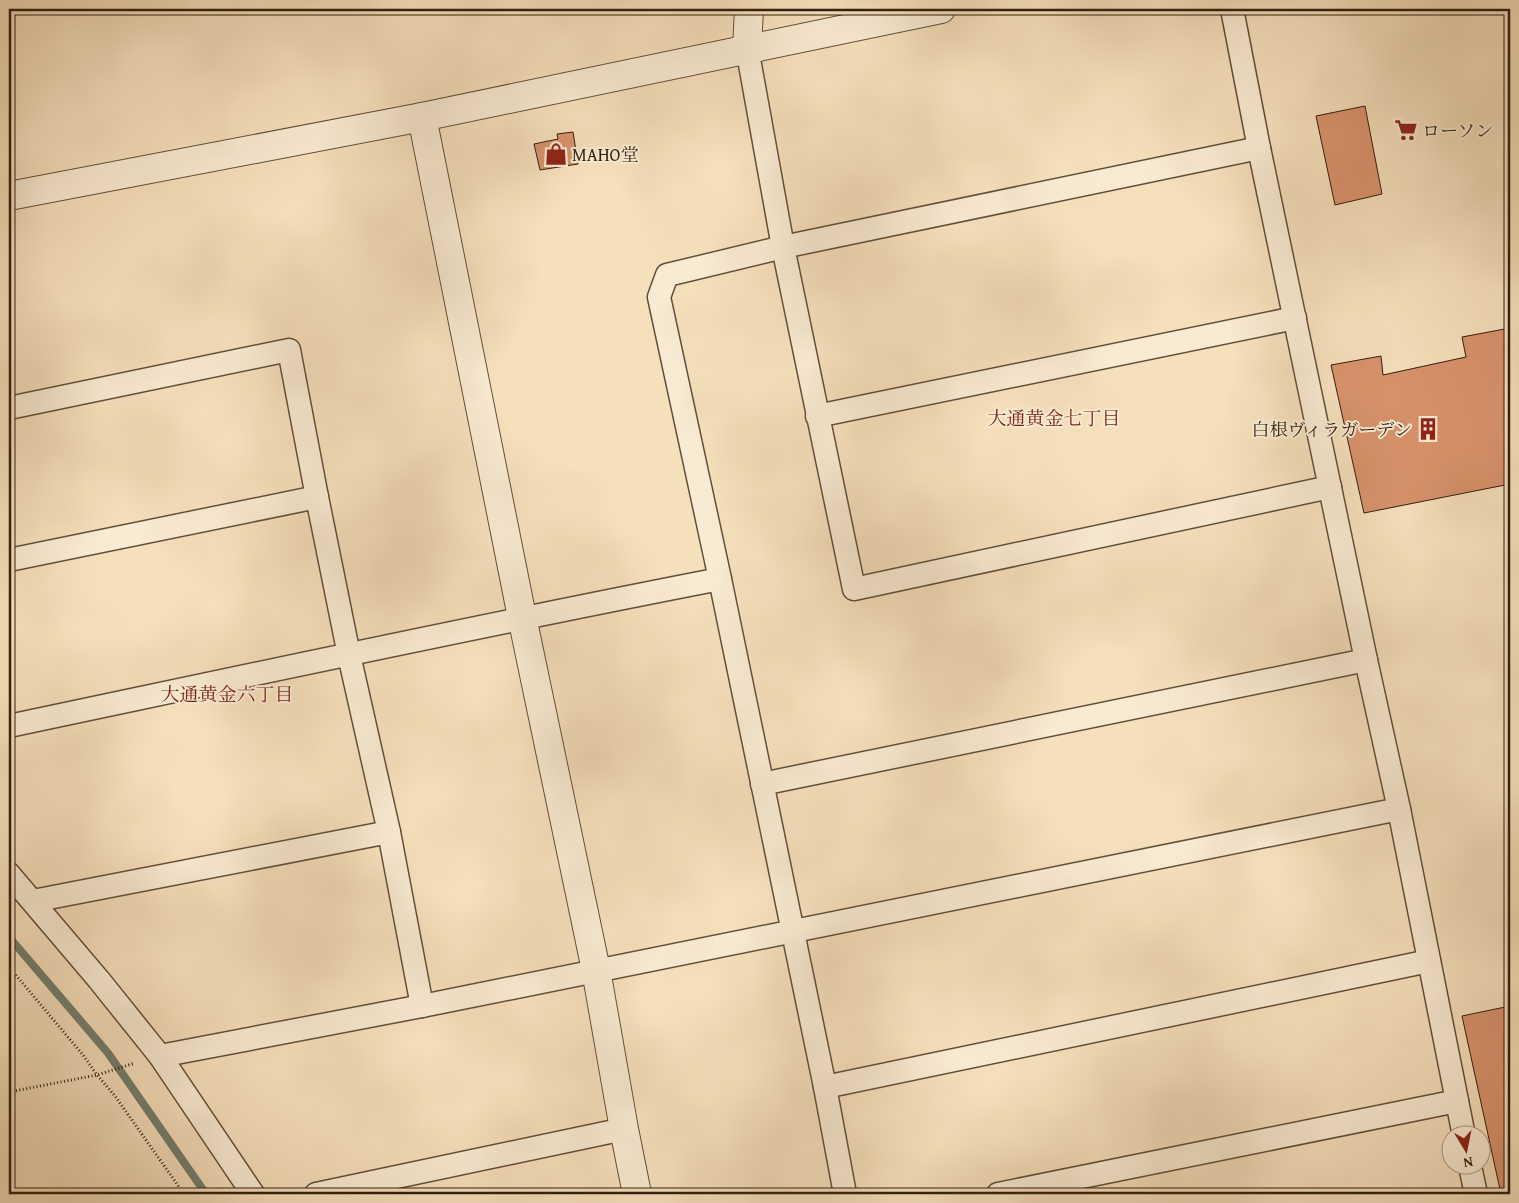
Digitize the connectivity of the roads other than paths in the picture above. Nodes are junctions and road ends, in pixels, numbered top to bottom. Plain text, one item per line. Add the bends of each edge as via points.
1 (748, 9) edge
2 (941, 9) edge
3 (1232, 9) edge
4 (747, 48) junction
5 (422, 117) junction
6 (1259, 148) junction
7 (9, 196) edge
8 (783, 247) junction
9 (1295, 318) junction
10 (9, 408) edge
11 (817, 416) junction
12 (1330, 487) junction
13 (317, 497) junction
14 (9, 560) edge
15 (720, 579) junction
16 (522, 618) junction
17 (349, 655) junction
18 (1366, 660) junction
19 (9, 726) edge
20 (762, 784) junction
21 (1399, 808) junction
22 (389, 832) junction
23 (9, 874) edge
24 (33, 901) junction
25 (792, 930) junction
26 (1429, 961) junction
27 (596, 970) junction
28 (422, 1006) junction
29 (160, 1056) junction
30 (825, 1087) junction
31 (1457, 1102) junction
32 (1462, 1126) edge
33 (624, 1129) junction
34 (1472, 1176) edge
35 (253, 1194) edge
36 (316, 1194) edge
37 (637, 1194) edge
38 (846, 1194) edge
39 (998, 1194) edge
40 (1476, 1194) edge

1 - 4 street
2 - 4 street
3 - 6 street
4 - 5 street
4 - 8 street
5 - 7 street
5 - 16 street
6 - 8 street
6 - 9 street
8 - 11 street
8 - 15 street via 667,274 659,296
9 - 11 street
9 - 12 street
10 - 13 street via 290,350
11 - 12 street via 854,589
12 - 18 street
13 - 14 street
13 - 17 street
15 - 16 street
15 - 20 street
16 - 17 street
16 - 27 street
17 - 19 street
17 - 22 street
18 - 20 street
18 - 21 street
20 - 25 street
21 - 25 street
21 - 26 street
22 - 24 street
22 - 28 street
23 - 24 street
24 - 29 street
25 - 27 street
25 - 30 street
26 - 30 street
26 - 31 street
27 - 28 street
27 - 33 street
28 - 29 street
29 - 35 street
30 - 38 street
31 - 32 street
31 - 39 street
33 - 36 street
33 - 37 street
34 - 40 street

